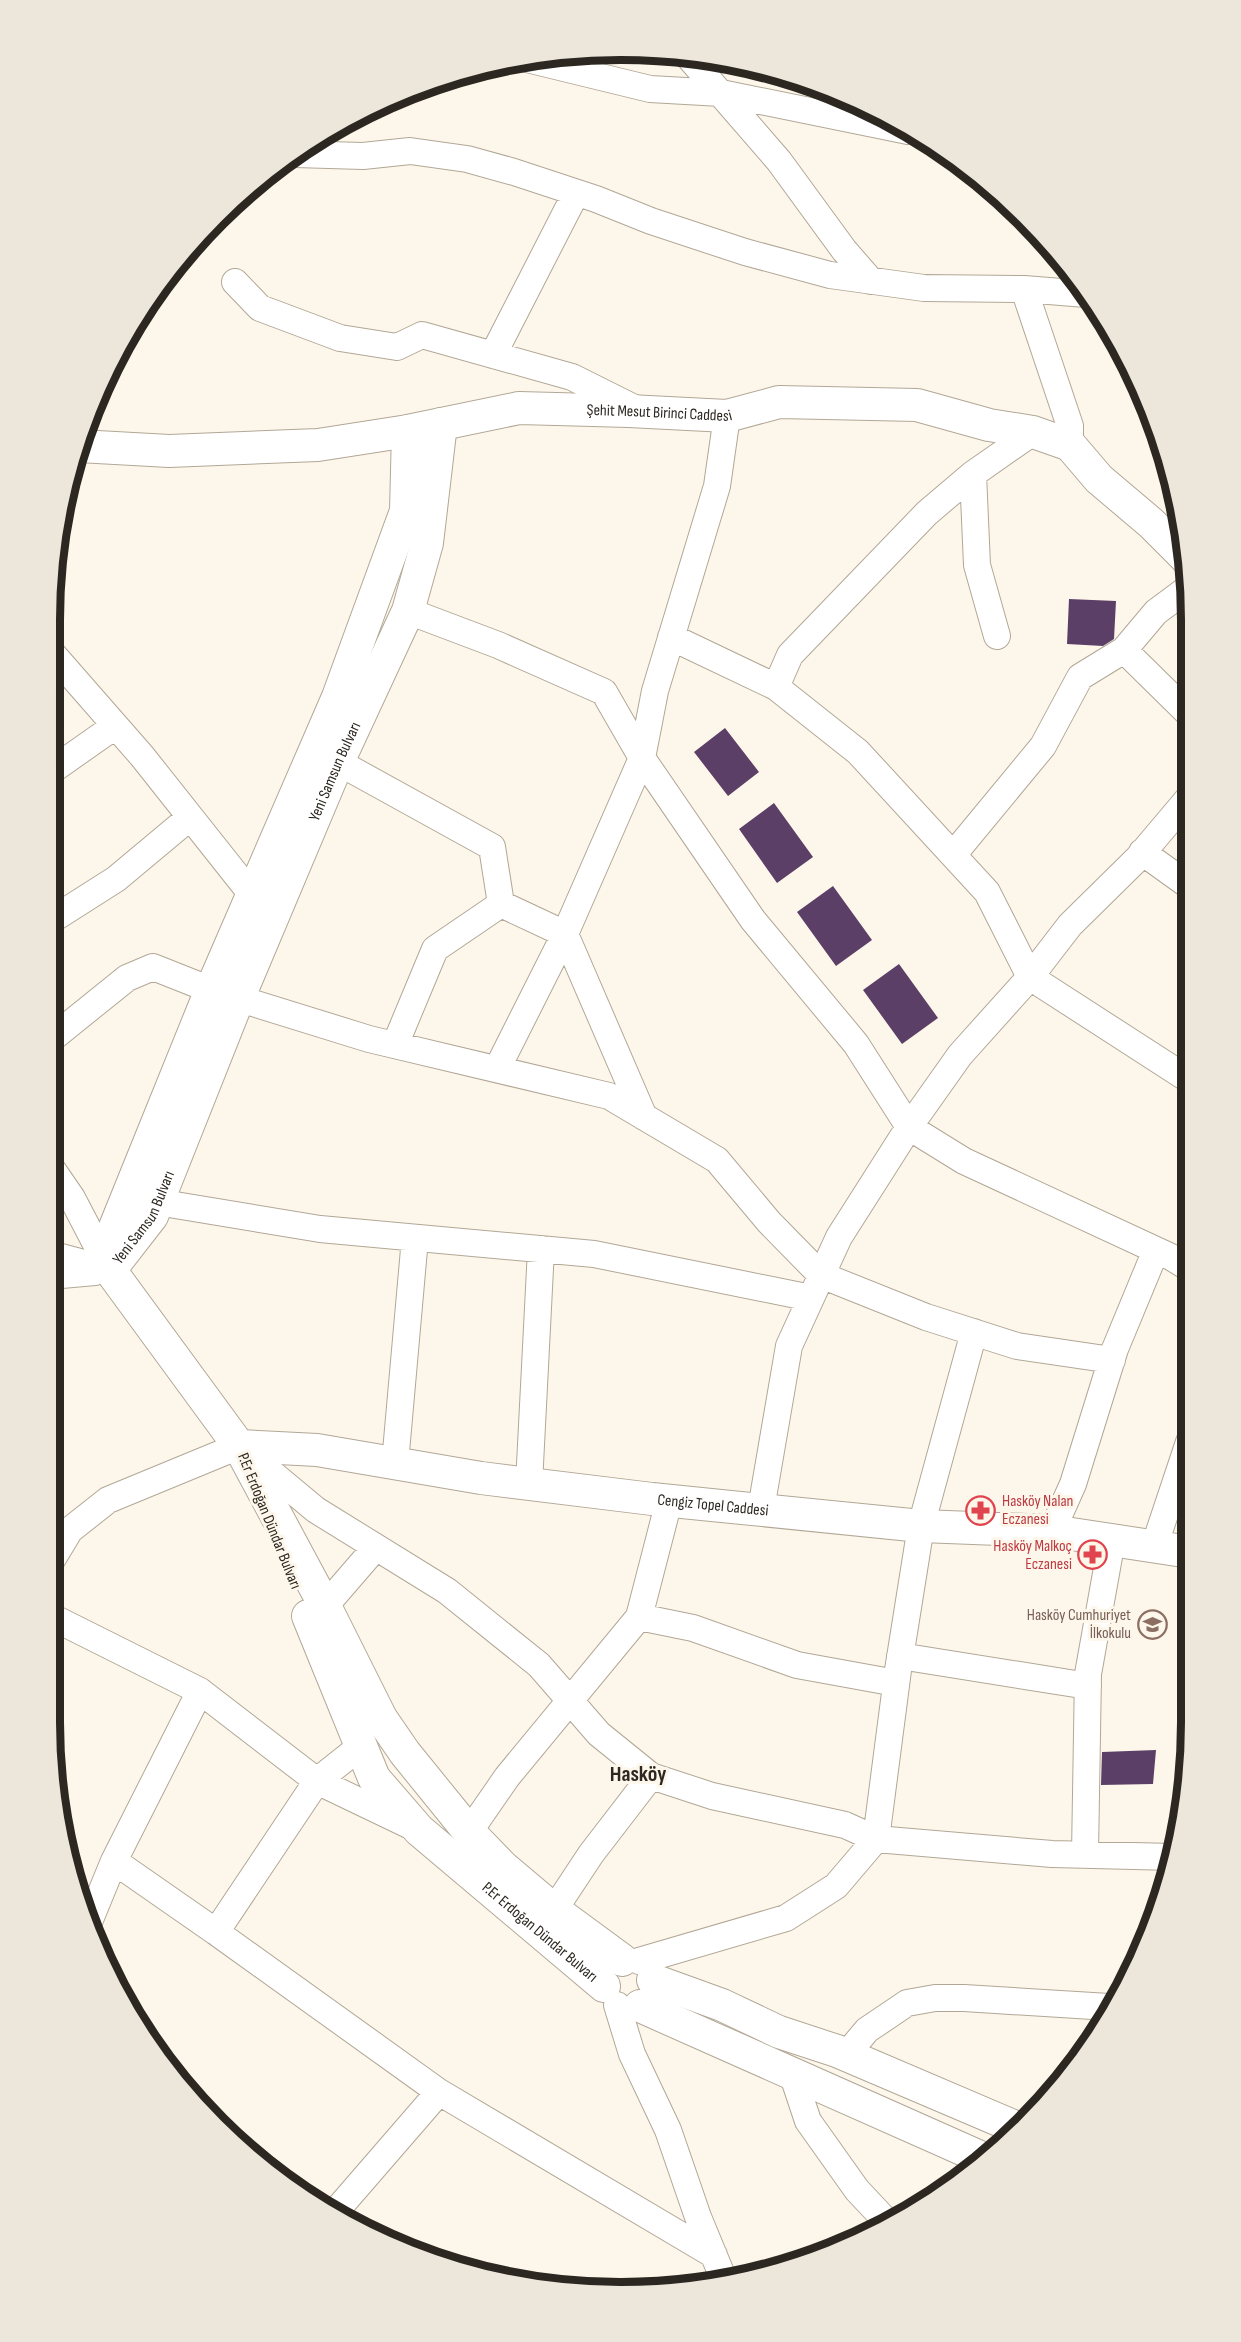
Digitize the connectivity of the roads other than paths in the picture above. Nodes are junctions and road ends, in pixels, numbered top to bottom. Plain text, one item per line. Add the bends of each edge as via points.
1 (551, 65) edge
2 (696, 65) edge
3 (721, 93) junction
4 (884, 126) edge
5 (308, 154) edge
6 (576, 193) junction
7 (872, 281) junction
8 (235, 282) dead end
9 (1024, 289) junction
10 (1075, 293) edge
11 (493, 355) junction
12 (641, 411) junction
13 (727, 416) junction
14 (441, 424) junction
15 (408, 431) junction
16 (1033, 432) junction
17 (1070, 445) junction
18 (88, 446) edge
19 (973, 474) junction
20 (1176, 548) edge
21 (1180, 594) edge
22 (408, 611) junction
23 (997, 636) dead end
24 (671, 637) junction
25 (1124, 650) junction
26 (60, 662) edge
27 (776, 687) junction
28 (1181, 706) edge
29 (115, 726) junction
30 (642, 758) junction
31 (338, 762) junction
32 (60, 765) edge
33 (1181, 807) edge
34 (189, 818) junction
35 (1143, 852) junction
36 (953, 855) junction
37 (1181, 880) edge
38 (253, 896) junction
39 (501, 904) junction
40 (60, 915) edge
41 (565, 934) junction
42 (1030, 976) junction
43 (225, 993) junction
44 (60, 1032) edge
45 (395, 1045) junction
46 (1181, 1065) edge
47 (497, 1069) junction
48 (644, 1117) junction
49 (909, 1127) junction
50 (60, 1180) edge
51 (157, 1202) junction
52 (415, 1238) junction
53 (541, 1249) junction
54 (1156, 1250) junction
55 (60, 1257) edge
56 (1181, 1264) edge
57 (110, 1270) junction
58 (60, 1275) edge
59 (816, 1287) junction
60 (974, 1332) junction
61 (1112, 1360) junction
62 (239, 1446) junction
63 (395, 1464) junction
64 (1181, 1466) edge
65 (529, 1484) junction
66 (669, 1501) junction
67 (761, 1509) junction
68 (921, 1526) junction
69 (1052, 1531) junction
70 (1112, 1540) junction
71 (60, 1546) edge
72 (376, 1547) junction
73 (1154, 1547) junction
74 (1181, 1551) edge
75 (325, 1606) junction
76 (639, 1617) junction
77 (60, 1621) edge
78 (900, 1656) junction
79 (896, 1683) junction
80 (1088, 1686) junction
81 (200, 1691) junction
82 (570, 1701) junction
83 (361, 1746) junction
84 (651, 1776) junction
85 (317, 1781) junction
86 (419, 1830) junction
87 (469, 1832) junction
88 (876, 1839) junction
89 (1085, 1854) junction
90 (1164, 1857) edge
91 (114, 1861) junction
92 (554, 1910) junction
93 (93, 1911) edge
94 (216, 1932) junction
95 (630, 1986) junction
96 (1103, 2007) edge
97 (846, 2055) junction
98 (792, 2073) junction
99 (439, 2092) junction
100 (1010, 2125) edge
101 (975, 2155) edge
102 (340, 2207) edge
103 (882, 2217) edge
104 (714, 2255) junction
105 (721, 2272) edge

1 - 3 street via 650,88
2 - 3 street
3 - 4 street
3 - 7 street
5 - 6 street via 363,156 411,151 467,159
6 - 7 street via 745,252 830,275
6 - 11 street
7 - 9 street via 924,288
8 - 11 street via 260,309 340,338 397,347 422,335
9 - 10 street
9 - 17 street via 1070,426
11 - 12 street via 572,377
12 - 13 main road, Şehit Mesut Birinci Caddesi
12 - 14 main road, Şehit Mesut Birinci Caddesi via 519,408
13 - 16 main road, Şehit Mesut Birinci Caddesi via 779,402 917,405
13 - 24 street via 717,486
14 - 15 main road, Şehit Mesut Birinci Caddesi
14 - 22 main road, Yeni Samsun Bulvarı via 427,543
15 - 18 main road, Şehit Mesut Birinci Caddesi via 318,445 169,451
15 - 38 main road, Yeni Samsun Bulvarı via 406,511 338,697
16 - 17 main road, Şehit Mesut Birinci Caddesi
16 - 19 street
17 - 20 main road via 1099,479
19 - 23 street via 977,565
19 - 27 street via 927,513 790,655
21 - 25 street via 1156,612
22 - 30 street via 604,692
22 - 31 main road, Yeni Samsun Bulvarı
24 - 27 street
24 - 30 street
25 - 28 street
25 - 36 street via 1080,677 1043,746
26 - 29 street
27 - 36 street via 858,752
29 - 32 street
29 - 34 street
30 - 41 street
30 - 49 street via 753,920 856,1044
31 - 39 street via 492,847
31 - 43 main road, Yeni Samsun Bulvarı
33 - 35 street
34 - 38 street
34 - 40 street via 116,879
35 - 37 street
35 - 42 street via 1070,924
36 - 42 street via 987,892
38 - 43 main road, Yeni Samsun Bulvarı
39 - 41 street
39 - 45 street via 435,949
41 - 47 street
41 - 48 street
42 - 46 street
42 - 49 street via 960,1055
43 - 44 street via 153,967 127,978
43 - 45 street
43 - 51 main road, Yeni Samsun Bulvarı
43 - 57 main road, Yeni Samsun Bulvarı via 109,1242
45 - 47 street
47 - 48 street via 609,1096
48 - 59 street via 717,1160 770,1222
49 - 54 street via 964,1161
49 - 59 street via 839,1237
50 - 57 street
51 - 52 street via 320,1229
51 - 57 main road, Yeni Samsun Bulvarı via 152,1216
52 - 53 street
52 - 63 street
53 - 59 street
53 - 65 street
54 - 56 street
54 - 61 street
55 - 57 street
57 - 58 street
57 - 62 main road
59 - 60 street
59 - 67 street via 789,1346
60 - 61 street via 1017,1346
60 - 68 street
61 - 69 street via 1073,1484
62 - 63 main road, Cengiz Topel Caddesi via 317,1450
62 - 71 street via 108,1500 70,1530
62 - 72 street via 316,1510
62 - 75 main road, P.Er Erdoğan Dündar Bulvarı
62 - 83 main road, P.Er Erdoğan Dündar Bulvarı
63 - 65 main road, Cengiz Topel Caddesi
64 - 73 street
65 - 66 main road, Cengiz Topel Caddesi
66 - 67 main road, Cengiz Topel Caddesi
66 - 76 street
67 - 68 main road, Cengiz Topel Caddesi
68 - 69 main road, Cengiz Topel Caddesi
68 - 78 street
69 - 70 main road, Cengiz Topel Caddesi
70 - 73 main road, Cengiz Topel Caddesi
70 - 80 street
72 - 75 street
72 - 82 street via 447,1591 539,1665
73 - 74 main road, Cengiz Topel Caddesi
75 - 87 main road, P.Er Erdoğan Dündar Bulvarı via 381,1718
76 - 79 street via 693,1628 797,1665
76 - 82 street
77 - 81 street
78 - 79 street
78 - 80 street
79 - 88 street
80 - 89 street
81 - 85 street
81 - 91 street
82 - 84 street via 599,1734
82 - 87 street via 507,1777
83 - 85 street
83 - 86 main road, P.Er Erdoğan Dündar Bulvarı via 374,1778
84 - 88 street via 712,1796 845,1825
84 - 92 street
85 - 86 street
85 - 94 street
86 - 95 main road, P.Er Erdoğan Dündar Bulvarı
87 - 92 main road, P.Er Erdoğan Dündar Bulvarı
88 - 89 street
88 - 95 street via 836,1886 786,1918 679,1949
89 - 90 street
91 - 93 street
91 - 94 street
92 - 95 main road, P.Er Erdoğan Dündar Bulvarı
94 - 99 street
95 - 97 main road, P.Er Erdoğan Dündar Bulvarı via 722,2005 779,2032
95 - 98 main road, P.Er Erdoğan Dündar Bulvarı
95 - 104 street via 632,2054 668,2130
96 - 97 street via 964,1998 907,2003 867,2031
97 - 100 main road, P.Er Erdoğan Dündar Bulvarı
98 - 101 main road, P.Er Erdoğan Dündar Bulvarı
98 - 103 street via 808,2121 857,2190
99 - 102 street
99 - 104 street
104 - 105 street

